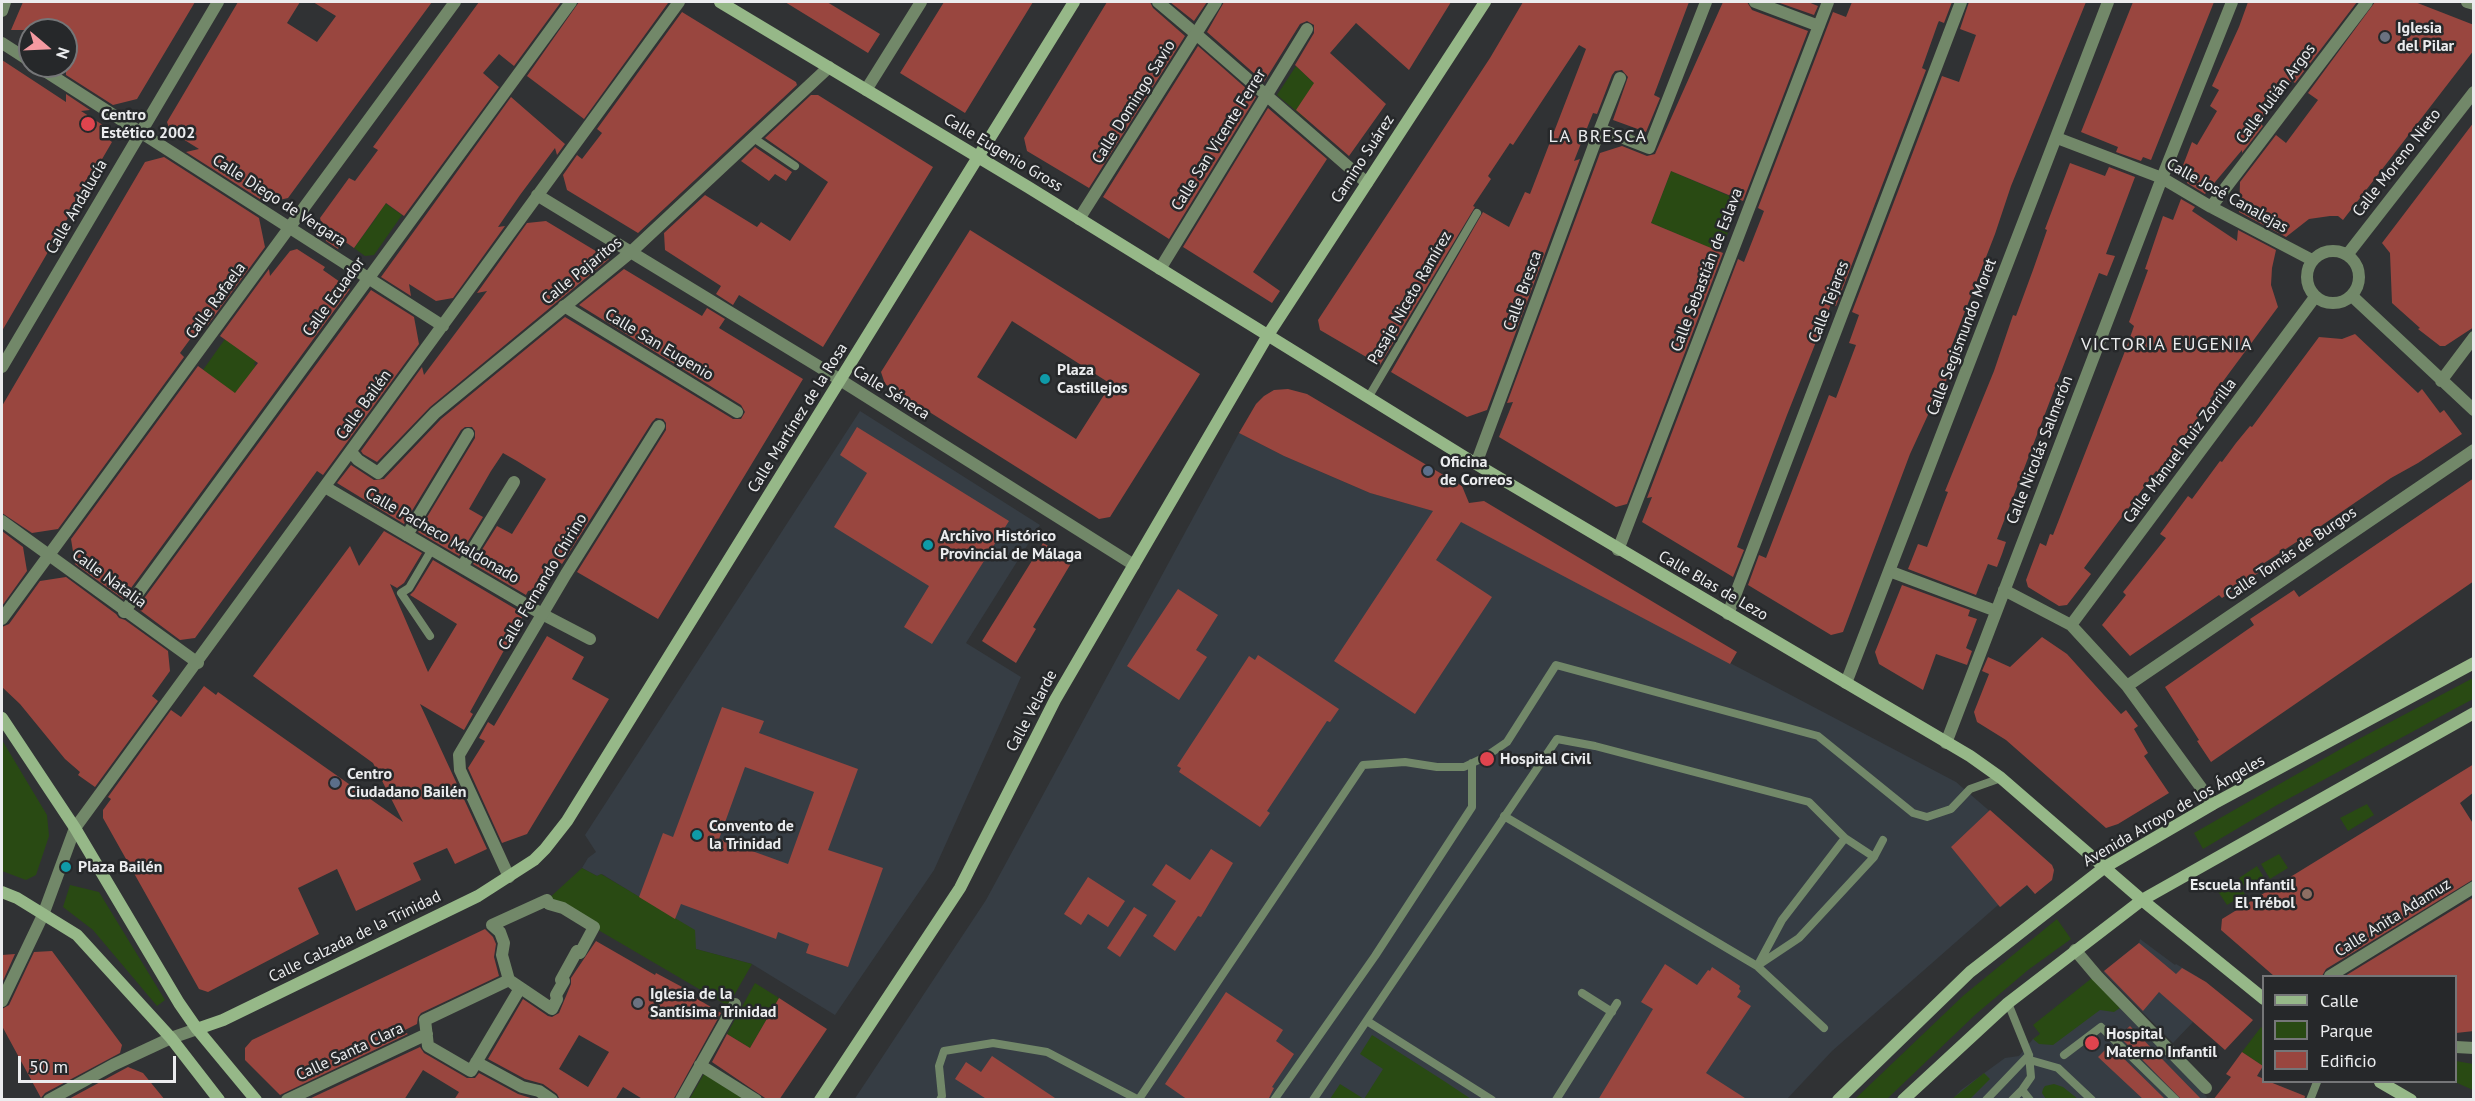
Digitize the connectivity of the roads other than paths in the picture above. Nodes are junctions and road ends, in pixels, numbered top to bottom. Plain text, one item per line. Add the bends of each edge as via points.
1 (6, 2) edge
2 (218, 2) edge
3 (455, 2) edge
4 (571, 2) edge
5 (679, 2) edge
6 (720, 2) edge
7 (921, 2) edge
8 (1074, 2) edge
9 (1158, 2) edge
10 (1216, 2) edge
11 (1485, 2) edge
12 (1706, 2) edge
13 (1755, 2) edge
14 (1828, 2) edge
15 (1961, 2) edge
16 (2108, 2) edge
17 (2232, 2) edge
18 (2367, 2) edge
19 (2467, 2) edge
20 (2474, 4) edge
21 (2, 12) edge
22 (1819, 26) junction
23 (1307, 29) dead end
24 (1196, 34) junction
25 (2, 43) edge
26 (18, 53) edge
27 (830, 67) junction
28 (57, 78) edge
29 (1620, 78) dead end
30 (866, 90) junction
31 (2474, 92) edge
32 (1266, 96) junction
33 (1600, 129) junction
34 (140, 132) junction
35 (2056, 138) junction
36 (754, 139) junction
37 (978, 158) junction
38 (795, 166) dead end
39 (2162, 178) junction
40 (1367, 183) junction
41 (537, 195) junction
42 (2211, 207) junction
43 (1477, 213) dead end
44 (1079, 219) junction
45 (291, 227) junction
46 (631, 252) junction
47 (2347, 255) junction
48 (2312, 260) junction
49 (1160, 269) junction
50 (368, 278) junction
51 (2352, 296) junction
52 (2315, 297) junction
53 (564, 306) junction
54 (443, 326) junction
55 (1268, 335) junction
56 (2474, 337) edge
57 (2, 368) edge
58 (840, 380) junction
59 (2441, 381) junction
60 (1368, 398) junction
61 (2474, 410) edge
62 (737, 412) dead end
63 (658, 426) dead end
64 (468, 435) dead end
65 (2474, 450) edge
66 (351, 452) junction
67 (1476, 464) junction
68 (514, 482) dead end
69 (325, 486) junction
70 (2, 520) edge
71 (407, 535) junction
72 (432, 549) junction
73 (1618, 550) junction
74 (48, 555) junction
75 (1134, 564) junction
76 (462, 567) junction
77 (1889, 571) junction
78 (2004, 590) junction
79 (1996, 611) junction
80 (124, 612) junction
81 (542, 614) junction
82 (1728, 614) junction
83 (2, 619) edge
84 (2070, 625) junction
85 (430, 636) dead end
86 (590, 639) dead end
87 (198, 663) junction
88 (2474, 663) edge
89 (1846, 683) junction
90 (2127, 686) junction
91 (2474, 713) edge
92 (2, 718) edge
93 (1946, 742) junction
94 (1472, 763) junction
95 (2001, 778) junction
96 (2214, 804) junction
97 (1504, 816) junction
98 (75, 828) junction
99 (1845, 838) junction
100 (1883, 840) dead end
101 (545, 849) joint
102 (1874, 857) junction
103 (2105, 867) junction
104 (509, 877) junction
105 (2474, 887) edge
106 (2, 892) edge
107 (2142, 900) junction
108 (43, 915) junction
109 (2075, 950) junction
110 (1757, 966) junction
111 (2332, 975) edge
112 (509, 980) junction
113 (521, 990) junction
114 (1582, 993) dead end
115 (2262, 997) edge
116 (2, 1001) edge
117 (1617, 1003) dead end
118 (2008, 1003) junction
119 (735, 1004) dead end
120 (1612, 1012) junction
121 (1367, 1021) junction
122 (1824, 1028) dead end
123 (197, 1029) junction
124 (427, 1034) junction
125 (171, 1038) junction
126 (2457, 1047) edge
127 (2474, 1048) edge
128 (2064, 1055) dead end
129 (2029, 1057) junction
130 (476, 1062) junction
131 (700, 1065) junction
132 (2317, 1083) edge
133 (2382, 1083) edge
134 (2206, 1088) dead end
135 (2022, 1090) junction
136 (1139, 1099) edge
137 (50, 1100) edge
138 (219, 1100) edge
139 (256, 1100) edge
140 (287, 1100) edge
141 (552, 1100) edge
142 (681, 1100) edge
143 (756, 1100) edge
144 (820, 1100) edge
145 (940, 1100) edge
146 (1274, 1100) edge
147 (1314, 1100) edge
148 (1492, 1100) edge
149 (1556, 1100) edge
150 (1838, 1100) edge
151 (1903, 1100) edge
152 (1986, 1100) edge
153 (2012, 1100) edge
154 (2030, 1100) edge
155 (2092, 1100) edge
156 (2176, 1100) edge
157 (2310, 1100) edge
158 (2411, 1100) edge

1 - 21 street
2 - 34 street, Calle Andalucía
3 - 45 street, Calle Rafaela
4 - 50 street, Calle Ecuador
5 - 41 street, Calle Bailén
6 - 27 main road, Calle Eugenio Gross
7 - 30 street
8 - 37 main road, Calle Martínez de la Rosa
9 - 24 street
10 - 24 street, Calle Domingo Savio
11 - 40 main road, Camino Suárez
12 - 33 street via 1649,148
13 - 22 street
14 - 22 street, Calle Sebastián de Eslava
15 - 82 street, Calle Tejares
16 - 35 street, Calle Segismundo Moret
17 - 39 street, Calle Nicolás Salmerón
18 - 42 street, Calle Julián Argos
19 - 20 street
22 - 73 street, Calle Sebastián de Eslava
23 - 32 street, Calle San Vicente Ferrer
24 - 32 street
24 - 44 street, Calle Domingo Savio
25 - 26 street
27 - 30 main road, Calle Eugenio Gross
27 - 36 street, Calle Pajaritos
28 - 34 street, Calle Diego de Vergara
29 - 33 street, Calle Bresca
30 - 37 main road, Calle Eugenio Gross
31 - 47 street, Calle Moreno Nieto
32 - 40 street
32 - 49 street, Calle San Vicente Ferrer
33 - 67 street, Calle Bresca
34 - 45 street, Calle Diego de Vergara
34 - 57 street, Calle Andalucía
35 - 39 street, Calle José Canalejas
35 - 77 street, Calle Segismundo Moret
36 - 38 lane
36 - 46 street, Calle Pajaritos
37 - 44 main road, Calle Eugenio Gross
37 - 58 main road, Calle Martínez de la Rosa
39 - 42 street, Calle José Canalejas
39 - 78 street, Calle Nicolás Salmerón
40 - 55 main road, Camino Suárez
41 - 46 street, Calle Séneca
41 - 54 street, Calle Bailén
42 - 48 street, Calle José Canalejas
43 - 60 lane, Pasaje Niceto Ramírez
44 - 49 main road, Calle Eugenio Gross
45 - 50 street, Calle Diego de Vergara
45 - 74 street, Calle Rafaela
46 - 53 street, Calle Pajaritos
46 - 58 street, Calle Séneca
47 - 48 street via 2330,251
47 - 51 street via 2358,270 2359,280
48 - 52 street via 2307,280
49 - 55 main road, Calle Eugenio Gross
50 - 54 street, Calle Diego de Vergara
50 - 80 street, Calle Ecuador
51 - 52 street via 2328,303
51 - 59 street
52 - 84 street, Calle Manuel Ruiz Zorrilla
53 - 62 street, Calle San Eugenio
53 - 66 street, Calle Pajaritos via 435,413 378,473
54 - 66 street, Calle Bailén
55 - 60 main road, Calle Blas de Lezo
55 - 75 main road, Calle Velarde
56 - 59 street
58 - 75 street, Calle Séneca
58 - 101 main road, Calle Martínez de la Rosa via 567,821
59 - 61 street
60 - 67 main road, Calle Blas de Lezo
63 - 81 street, Calle Fernando Chirino
64 - 71 street
65 - 90 street, Calle Tomás de Burgos
66 - 69 street, Calle Bailén
67 - 73 main road, Calle Blas de Lezo
68 - 76 street
69 - 71 street, Calle Pacheco Maldonado
69 - 87 street, Calle Bailén
70 - 74 street, Calle Natalia
71 - 72 street, Calle Pacheco Maldonado
72 - 76 street, Calle Pacheco Maldonado
72 - 85 lane via 409,588 400,593
73 - 82 main road, Calle Blas de Lezo
74 - 80 street, Calle Natalia
74 - 83 street, Calle Rafaela
75 - 144 main road, Calle Velarde via 1055,700 960,888
76 - 81 street, Calle Pacheco Maldonado
77 - 79 street
77 - 89 street, Calle Segismundo Moret
78 - 79 street, Calle Nicolás Salmerón
78 - 84 street
79 - 93 street, Calle Nicolás Salmerón
80 - 87 street, Calle Natalia
81 - 86 street, Calle Pacheco Maldonado
81 - 104 street, Calle Fernando Chirino via 459,755 460,770
82 - 89 main road, Calle Blas de Lezo
84 - 90 street
87 - 98 street, Calle Bailén
88 - 96 main road, Avenida Arroyo de los Ángeles
89 - 93 main road, Calle Blas de Lezo
90 - 96 street
91 - 107 main road
92 - 98 main road
93 - 95 main road, Calle Blas de Lezo
94 - 95 lane via 1507,742 1556,665 1818,736 1913,813 1927,817 1951,808 1970,789
94 - 136 lane via 1464,767 1405,762 1363,765
94 - 146 lane via 1472,807 1375,956
95 - 103 main road, Calle Blas de Lezo
96 - 103 main road, Avenida Arroyo de los Ángeles
97 - 99 lane via 1557,739 1809,802
97 - 110 lane
97 - 121 lane
98 - 108 street
98 - 123 main road
99 - 102 lane
99 - 110 lane via 1782,921
100 - 102 lane
101 - 104 main road, Calle Calzada de la Trinidad
102 - 110 lane via 1798,938
103 - 107 main road, Calle Blas de Lezo
103 - 150 main road, Avenida Arroyo de los Ángeles via 1970,972
104 - 123 main road, Calle Calzada de la Trinidad via 478,896
105 - 111 street, Calle Anita Adamuz
106 - 108 main road
107 - 109 main road
107 - 115 main road, Calle Blas de Lezo
108 - 116 street
108 - 125 main road via 77,935
109 - 118 main road
109 - 134 street
110 - 122 lane
112 - 113 street
112 - 113 street via 502,955 504,943 492,925 547,900 594,927 561,980 564,981 552,1008
112 - 124 street via 425,1020
113 - 130 street
114 - 120 lane
117 - 120 lane
118 - 129 lane
118 - 151 main road
119 - 131 street
120 - 149 lane
121 - 147 lane
121 - 148 lane
123 - 125 street, Calle Calzada de la Trinidad
123 - 139 main road
124 - 130 street via 428,1046 471,1071
124 - 140 street, Calle Santa Clara
125 - 137 street, Calle Calzada de la Trinidad
125 - 138 main road
126 - 127 street
128 - 156 lane via 2101,1027
129 - 135 lane via 2031,1077
129 - 152 lane
129 - 155 lane via 2058,1068
130 - 141 street
131 - 142 street
131 - 143 street
132 - 157 lane
133 - 158 main road
135 - 153 lane
135 - 154 lane
136 - 145 lane via 1047,1052 993,1043 944,1051 939,1066

